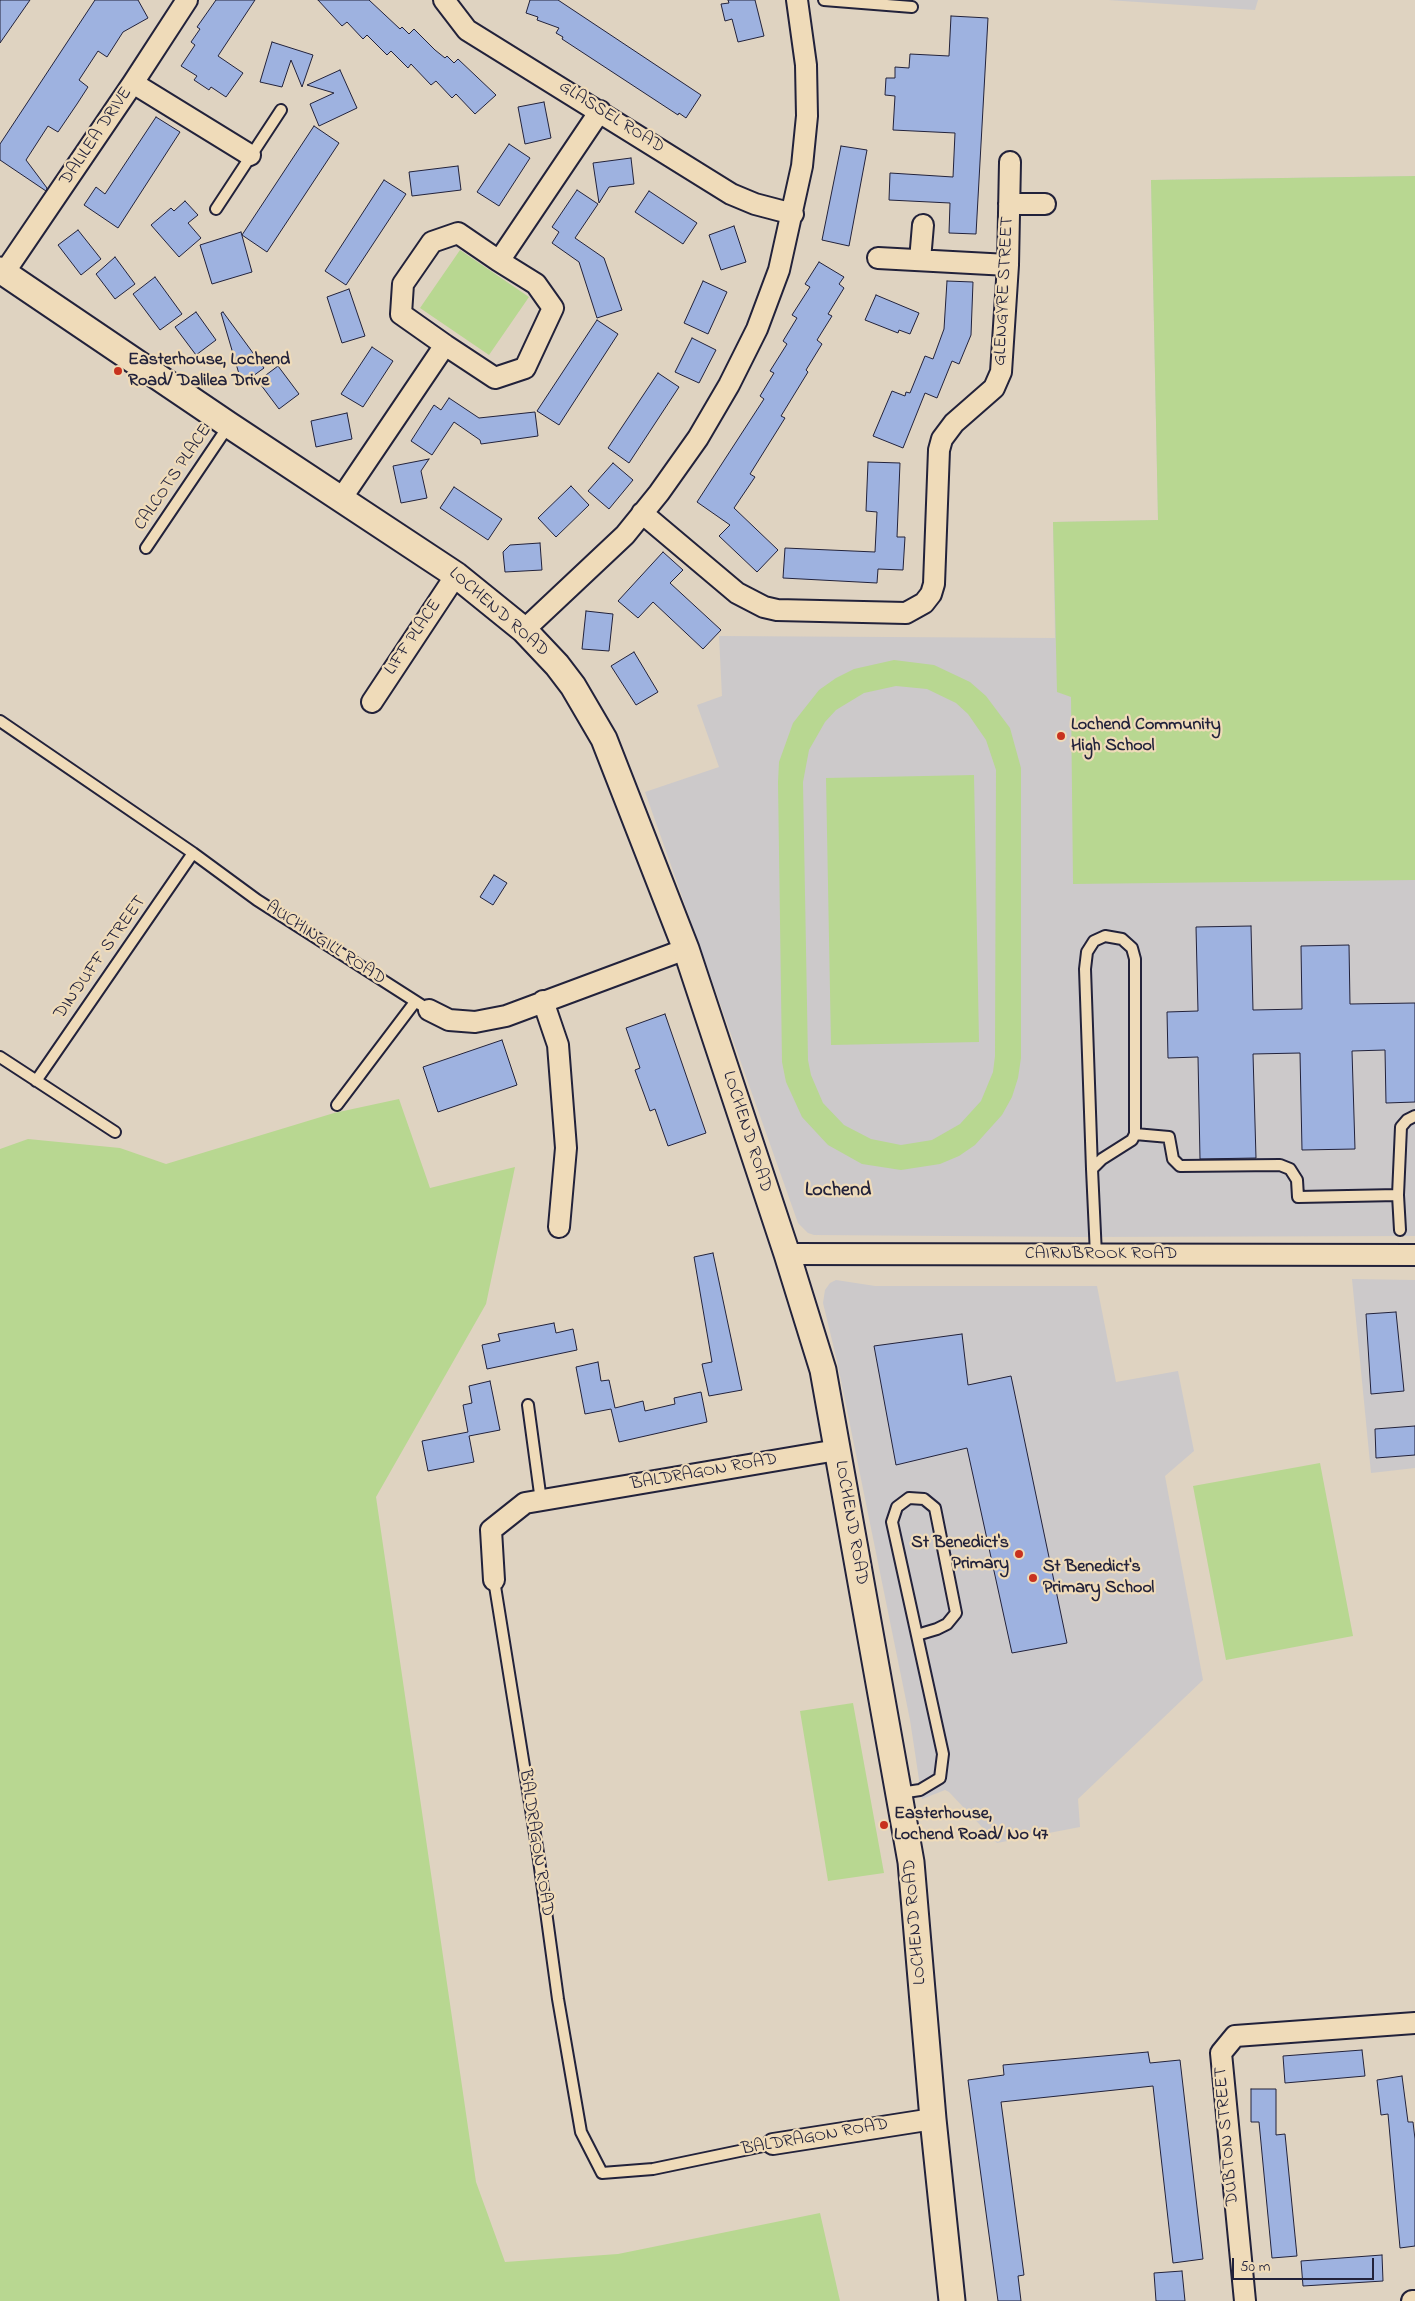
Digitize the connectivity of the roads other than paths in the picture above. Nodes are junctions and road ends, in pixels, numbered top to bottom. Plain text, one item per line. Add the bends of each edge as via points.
1 (187, 0) edge
2 (444, 0) edge
3 (797, 0) edge
4 (824, 0) edge
5 (912, 7) dead end
6 (133, 84) junction
7 (280, 110) dead end
8 (600, 111) junction
9 (250, 155) junction
10 (1010, 162) dead end
11 (1009, 204) junction
12 (1045, 204) dead end
13 (216, 209) dead end
14 (793, 214) junction
15 (923, 225) dead end
16 (878, 258) dead end
17 (499, 260) junction
18 (920, 260) junction
19 (1008, 266) junction
20 (2, 272) edge
21 (445, 344) junction
22 (229, 425) junction
23 (341, 499) junction
24 (642, 512) junction
25 (146, 548) dead end
26 (456, 575) junction
27 (524, 630) junction
28 (372, 702) dead end
29 (0, 722) edge
30 (193, 853) junction
31 (686, 949) junction
32 (544, 1001) junction
33 (422, 1006) junction
34 (0, 1057) edge
35 (36, 1081) junction
36 (337, 1105) dead end
37 (1415, 1116) edge
38 (115, 1132) dead end
39 (1135, 1134) junction
40 (1092, 1168) junction
41 (1398, 1195) junction
42 (560, 1227) dead end
43 (1400, 1230) dead end
44 (787, 1254) junction
45 (1096, 1255) junction
46 (1415, 1255) edge
47 (528, 1405) dead end
48 (837, 1450) junction
49 (542, 1501) junction
50 (494, 1580) joint
51 (917, 1635) junction
52 (898, 1793) junction
53 (1415, 2023) edge
54 (933, 2118) junction
55 (774, 2144) joint
56 (952, 2301) edge
57 (1245, 2301) edge

1 - 6 street, DALILEA DRIVE
2 - 8 street, GLASSEL ROAD via 467,30
3 - 14 street via 806,65 807,116
4 - 5 lane
6 - 9 street
6 - 20 street, DALILEA DRIVE
7 - 9 lane
8 - 14 street, GLASSEL ROAD via 731,194
8 - 17 street
9 - 13 lane
10 - 11 street, GLENGYRE STREET
11 - 12 street, GLENGYRE STREET
11 - 19 street, GLENGYRE STREET
14 - 24 street via 779,270 757,329 733,377 698,438
15 - 18 street
16 - 18 street
17 - 21 street via 458,233 432,242 403,284 401,314
17 - 21 street via 536,284 554,308 525,368 495,378
18 - 19 street
19 - 24 street, GLENGYRE STREET via 1000,379 991,392 954,423 942,438 934,584 930,594 915,609 896,612 777,610 764,606 737,593
20 - 22 street, LOCHEND ROAD
21 - 23 street
22 - 23 street, LOCHEND ROAD
22 - 25 lane, CALCOTS PLACE
23 - 26 street, LOCHEND ROAD
24 - 27 street via 625,535
26 - 27 street, LOCHEND ROAD
26 - 28 street, LIFF PLACE
27 - 31 street, LOCHEND ROAD via 573,686 604,739
29 - 30 lane, AUCHINGILL ROAD
30 - 33 lane, AUCHINGILL ROAD via 257,900
30 - 35 lane, DINDUFF STREET
31 - 32 street, AUCHINGILL ROAD
31 - 44 street, LOCHEND ROAD
32 - 33 street, AUCHINGILL ROAD via 506,1016 475,1022 449,1020
32 - 42 street via 558,1045 566,1148
33 - 36 lane
34 - 35 lane
35 - 38 lane
37 - 41 lane via 1401,1127
39 - 40 lane via 1132,1140
39 - 40 lane via 1135,959 1132,948 1122,939 1105,936 1094,941 1087,952 1085,969
39 - 41 lane via 1169,1137 1173,1159 1180,1166 1280,1164 1290,1169 1297,1180 1298,1197
40 - 45 lane
41 - 43 lane
44 - 45 street, CAIRNBROOK ROAD
44 - 48 street, LOCHEND ROAD via 823,1370
45 - 46 street, CAIRNBROOK ROAD
47 - 49 lane
48 - 49 street, BALDRAGON ROAD
48 - 52 street, LOCHEND ROAD
49 - 50 street, BALDRAGON ROAD via 525,1503 492,1530
50 - 55 lane, BALDRAGON ROAD via 581,2132 602,2174 653,2169
51 - 51 lane via 892,1522 897,1507 910,1498 924,1499 935,1508 956,1613 937,1630
51 - 52 lane via 943,1754 940,1778 920,1790
52 - 54 street, LOCHEND ROAD via 911,1862
53 - 57 street, DUBTON STREET via 1235,2036 1221,2053
54 - 55 street, BALDRAGON ROAD
54 - 56 street, LOCHEND ROAD

